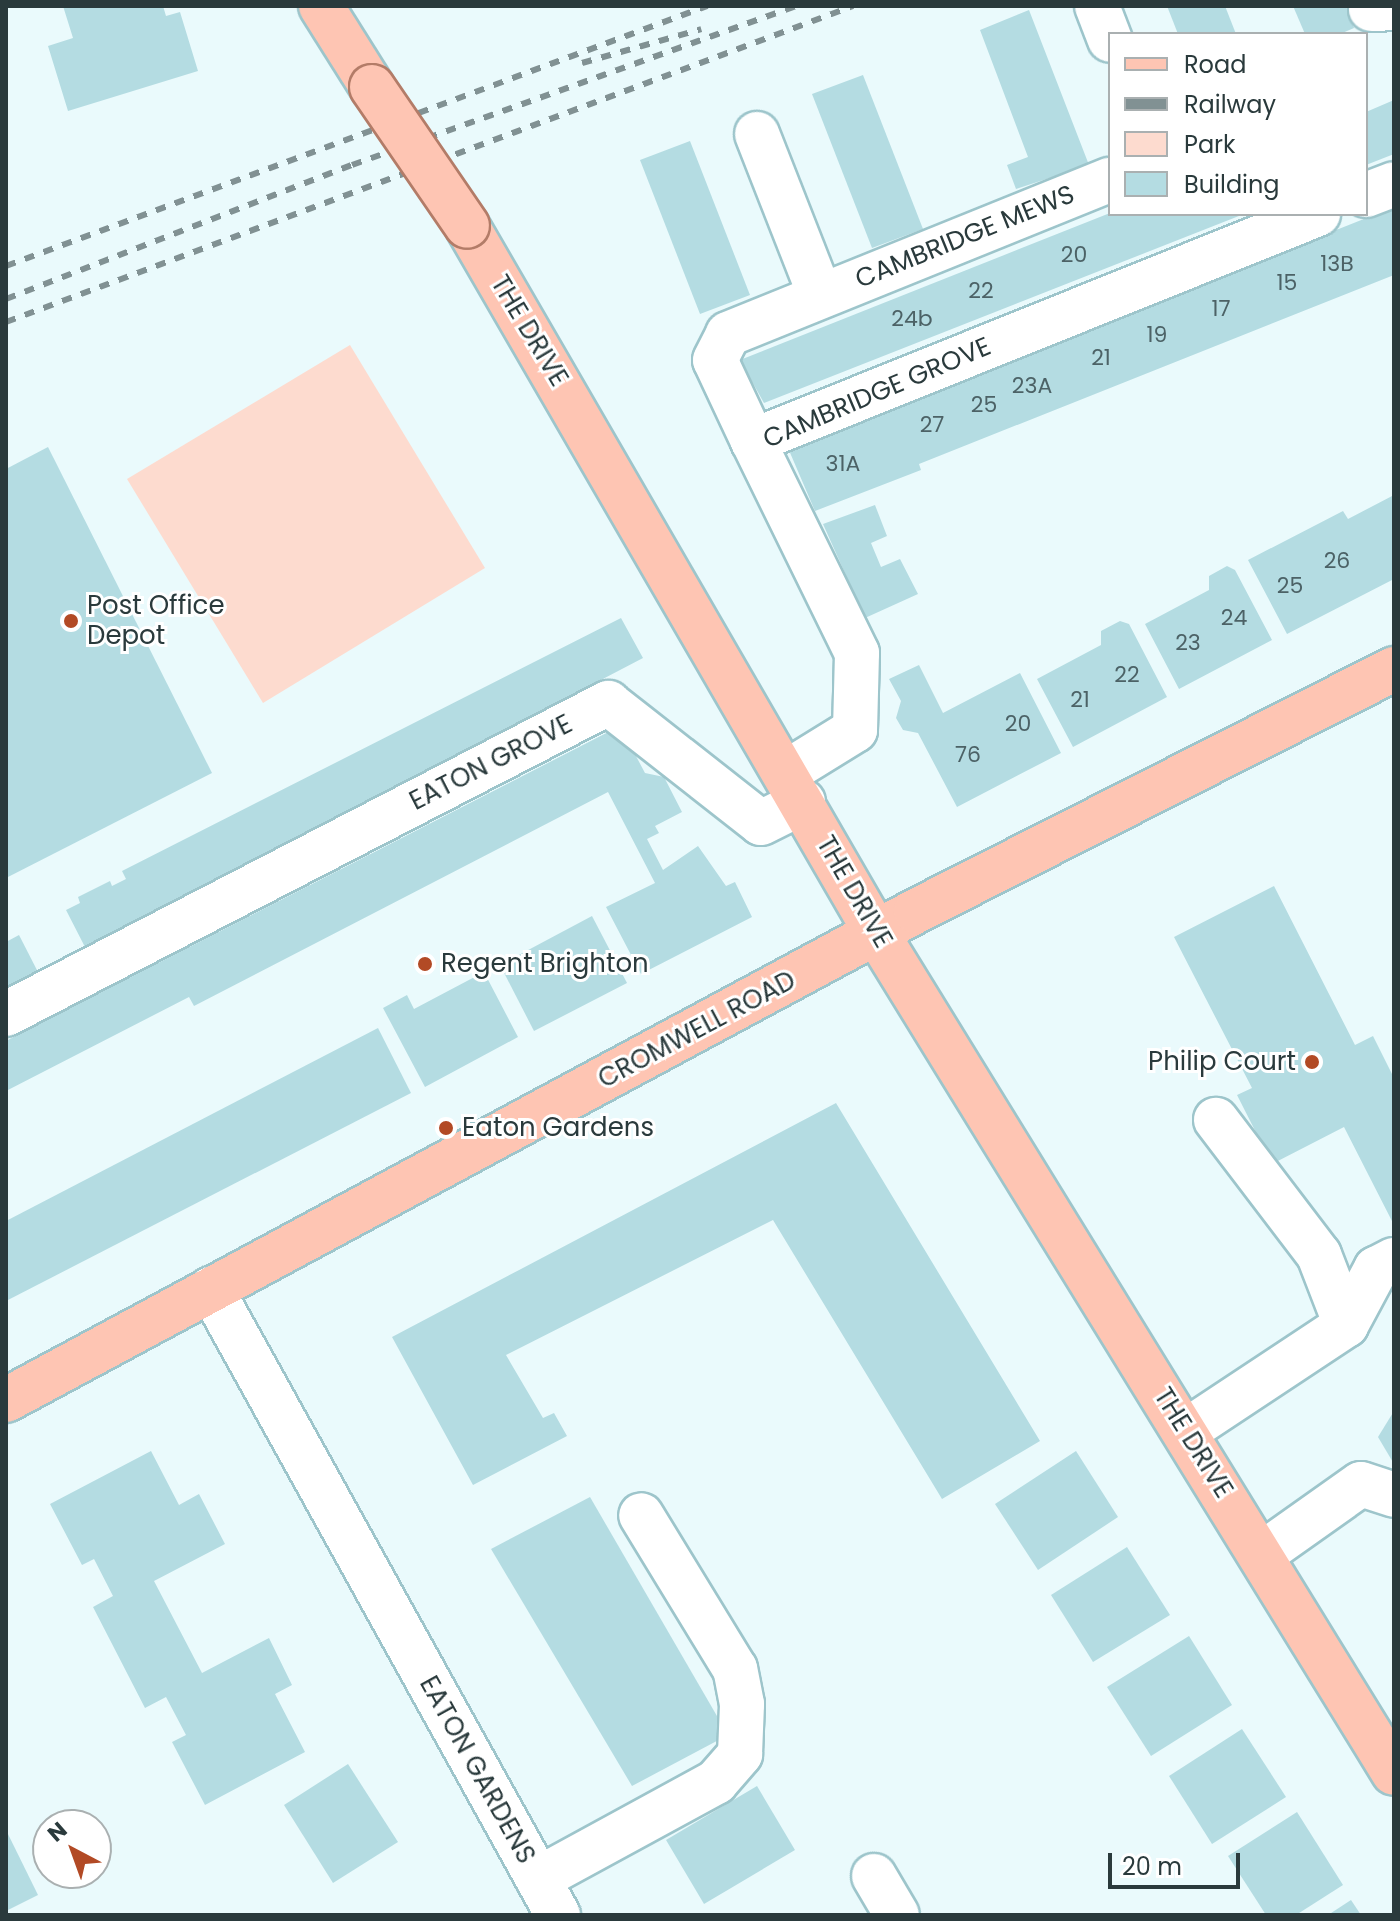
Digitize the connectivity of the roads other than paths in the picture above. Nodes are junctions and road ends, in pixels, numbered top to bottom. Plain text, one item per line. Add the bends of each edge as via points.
1 (321, 6) edge
2 (1097, 6) edge
3 (1108, 35) edge
4 (757, 134) dead end
5 (1108, 181) edge
6 (1394, 184) edge
7 (1368, 194) edge
8 (1313, 216) edge
9 (820, 295) junction
10 (753, 441) junction
11 (1394, 669) edge
12 (795, 787) junction
13 (877, 934) junction
14 (6, 1014) edge
15 (1216, 1120) dead end
16 (1394, 1260) edge
17 (211, 1289) junction
18 (1346, 1325) junction
19 (6, 1400) edge
20 (1186, 1431) junction
21 (1394, 1495) edge
22 (641, 1515) dead end
23 (1262, 1554) junction
24 (1394, 1773) edge
25 (874, 1876) dead end
26 (548, 1897) edge
27 (897, 1915) edge

1 - 12 main road, THE DRIVE, bridge via 467,226
2 - 3 street
4 - 9 street
5 - 9 street, CAMBRIDGE MEWS
6 - 7 street
8 - 10 street, CAMBRIDGE GROVE
9 - 10 street, CAMBRIDGE MEWS via 728,334 715,360
10 - 12 street, CAMBRIDGE GROVE via 857,653 855,730
11 - 13 main road, CROMWELL ROAD
12 - 13 main road, THE DRIVE
12 - 14 street, EATON GROVE via 761,823 608,703
13 - 17 main road, CROMWELL ROAD
13 - 20 main road, THE DRIVE
15 - 18 street via 1319,1255
16 - 18 street via 1376,1269
17 - 19 main road, CROMWELL ROAD
17 - 26 street, EATON GARDENS
18 - 20 street
20 - 23 main road, THE DRIVE
21 - 23 street via 1361,1484
22 - 26 street via 735,1669 742,1704 740,1754 716,1782
23 - 24 main road, THE DRIVE
25 - 27 street

